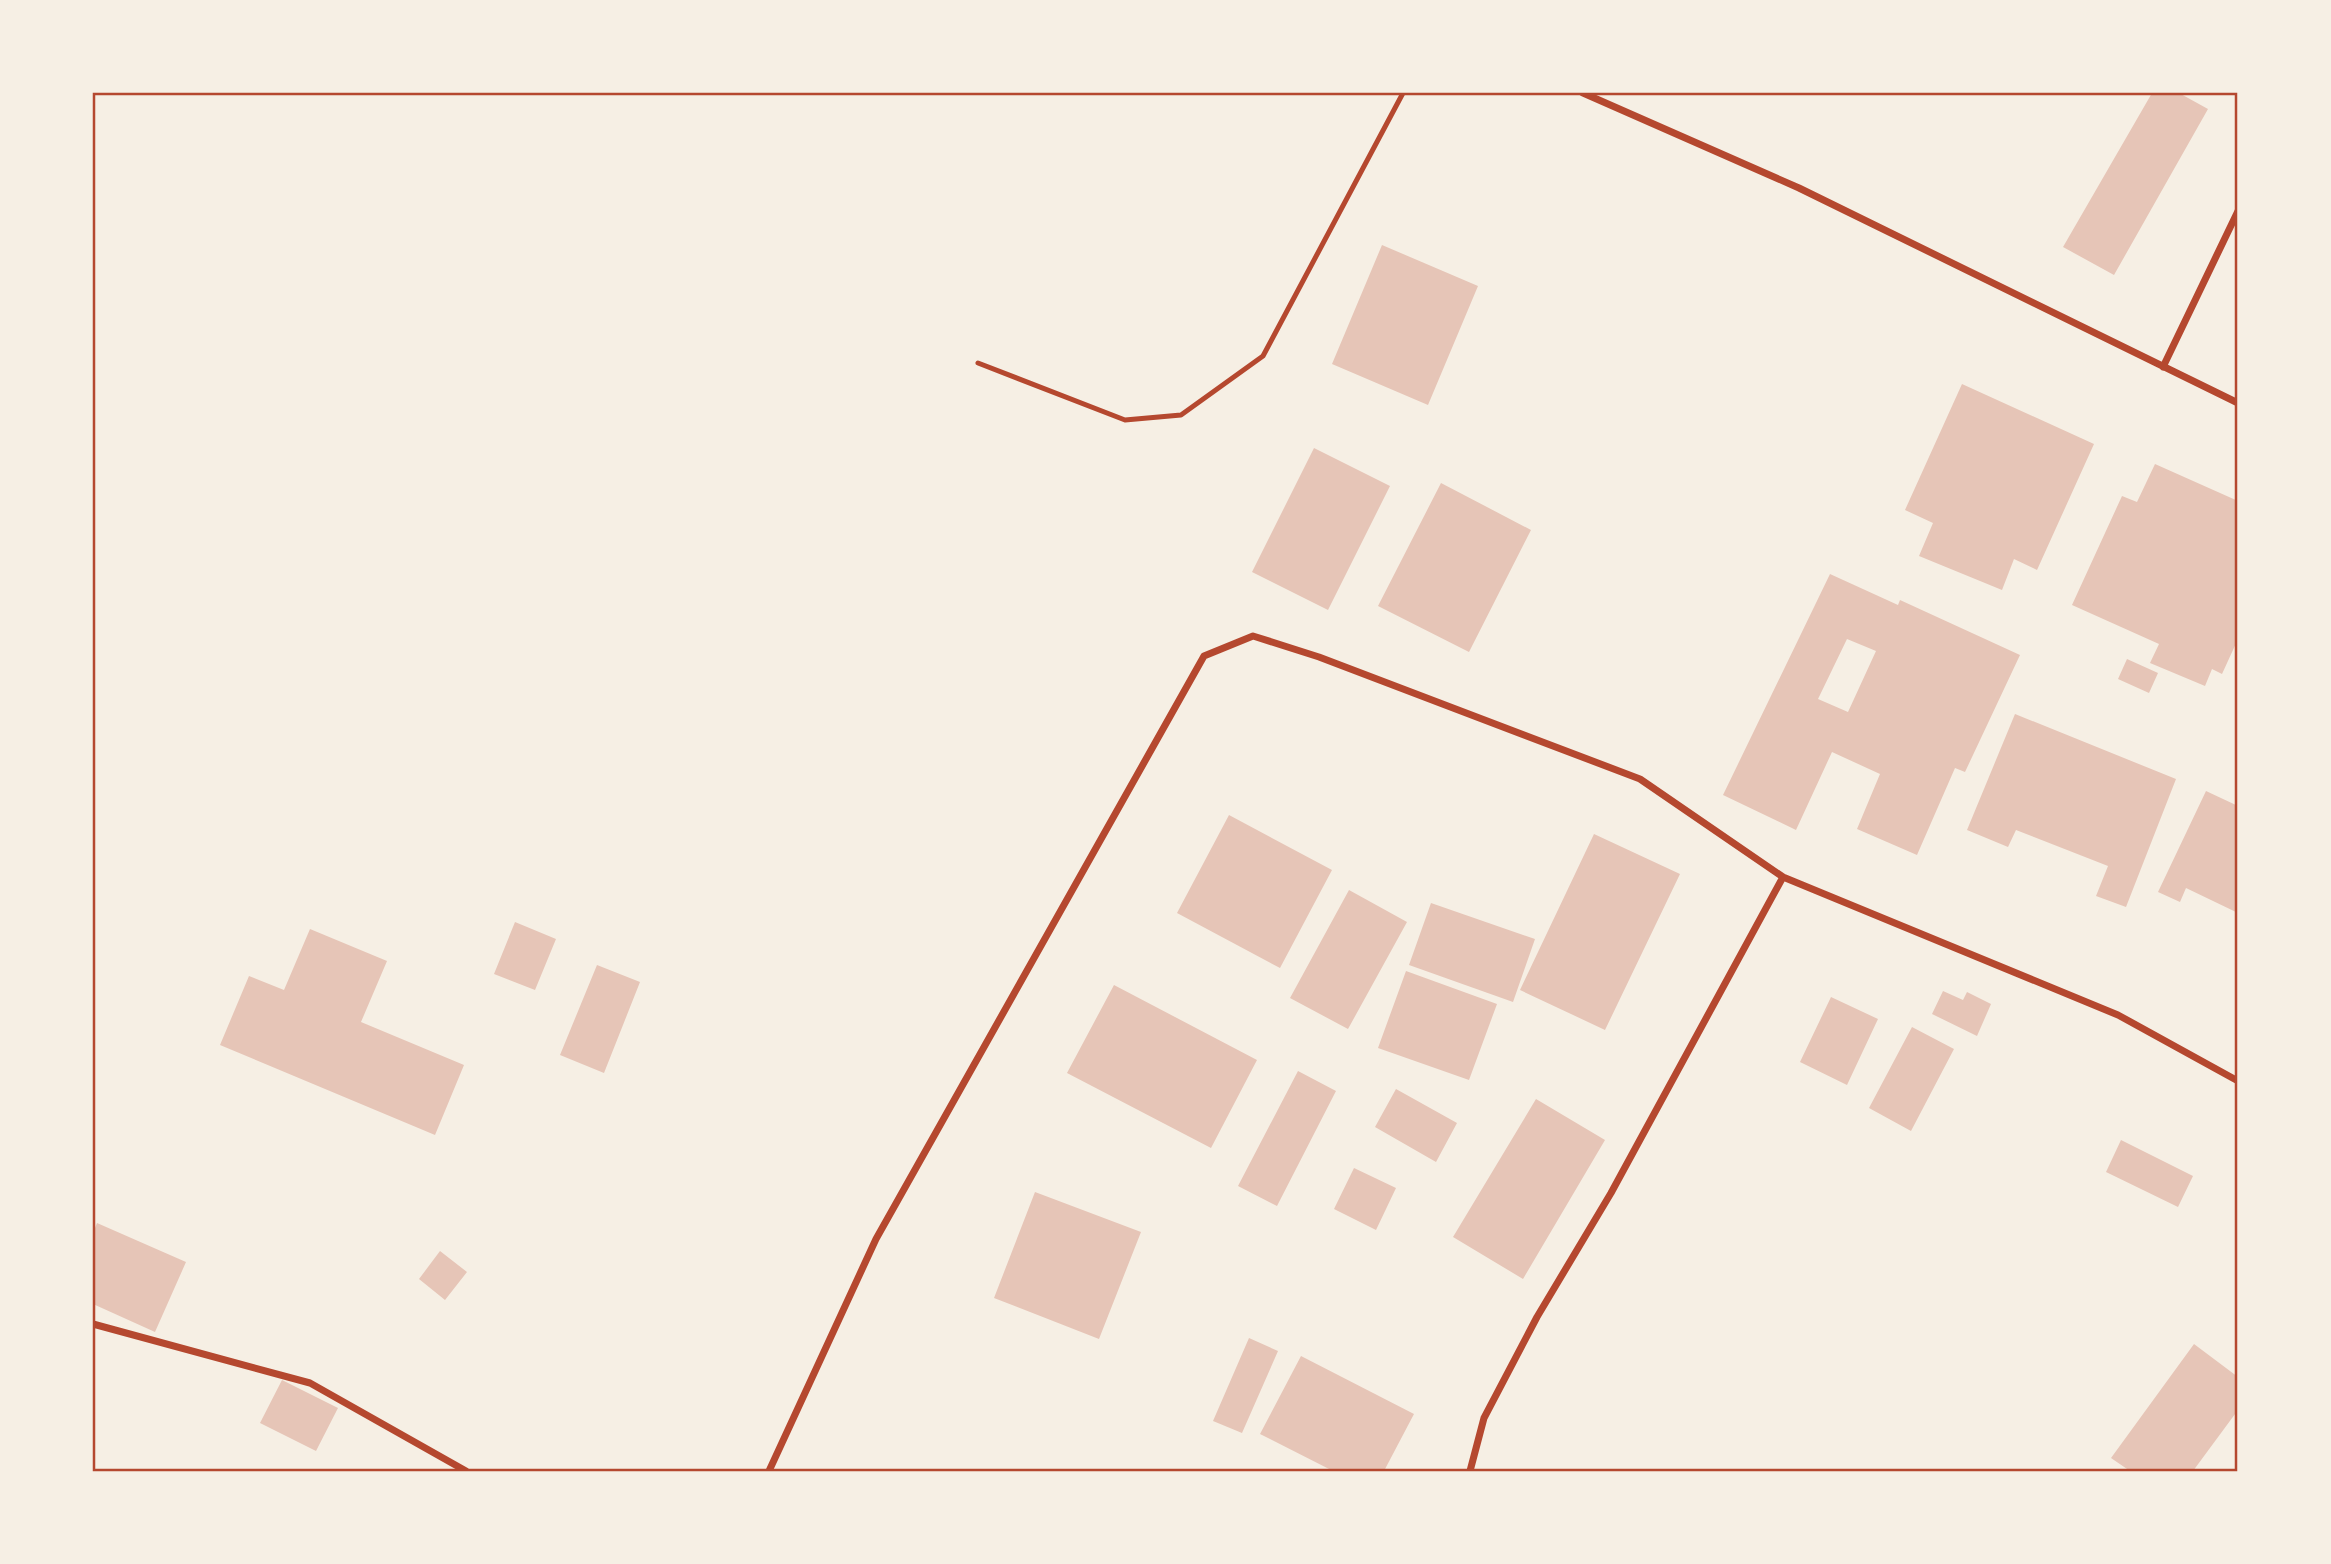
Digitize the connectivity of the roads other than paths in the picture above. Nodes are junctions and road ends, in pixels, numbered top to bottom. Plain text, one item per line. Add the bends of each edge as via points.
1 (1403, 93) edge
2 (1583, 93) edge
3 (2238, 211) edge
4 (978, 363) dead end
5 (2163, 367) junction
6 (2238, 402) edge
7 (1783, 877) junction
8 (2238, 1081) edge
9 (93, 1324) edge
10 (466, 1471) edge
11 (769, 1471) edge
12 (1470, 1471) edge

1 - 4 lane via 1263,356 1181,415 1125,420
2 - 5 street via 1799,188
3 - 5 street
5 - 6 street
7 - 8 street via 2118,1015
7 - 11 street via 1640,779 1252,636 1204,656 876,1240
7 - 12 street via 1611,1193 1537,1317 1484,1418
9 - 10 street via 310,1382

